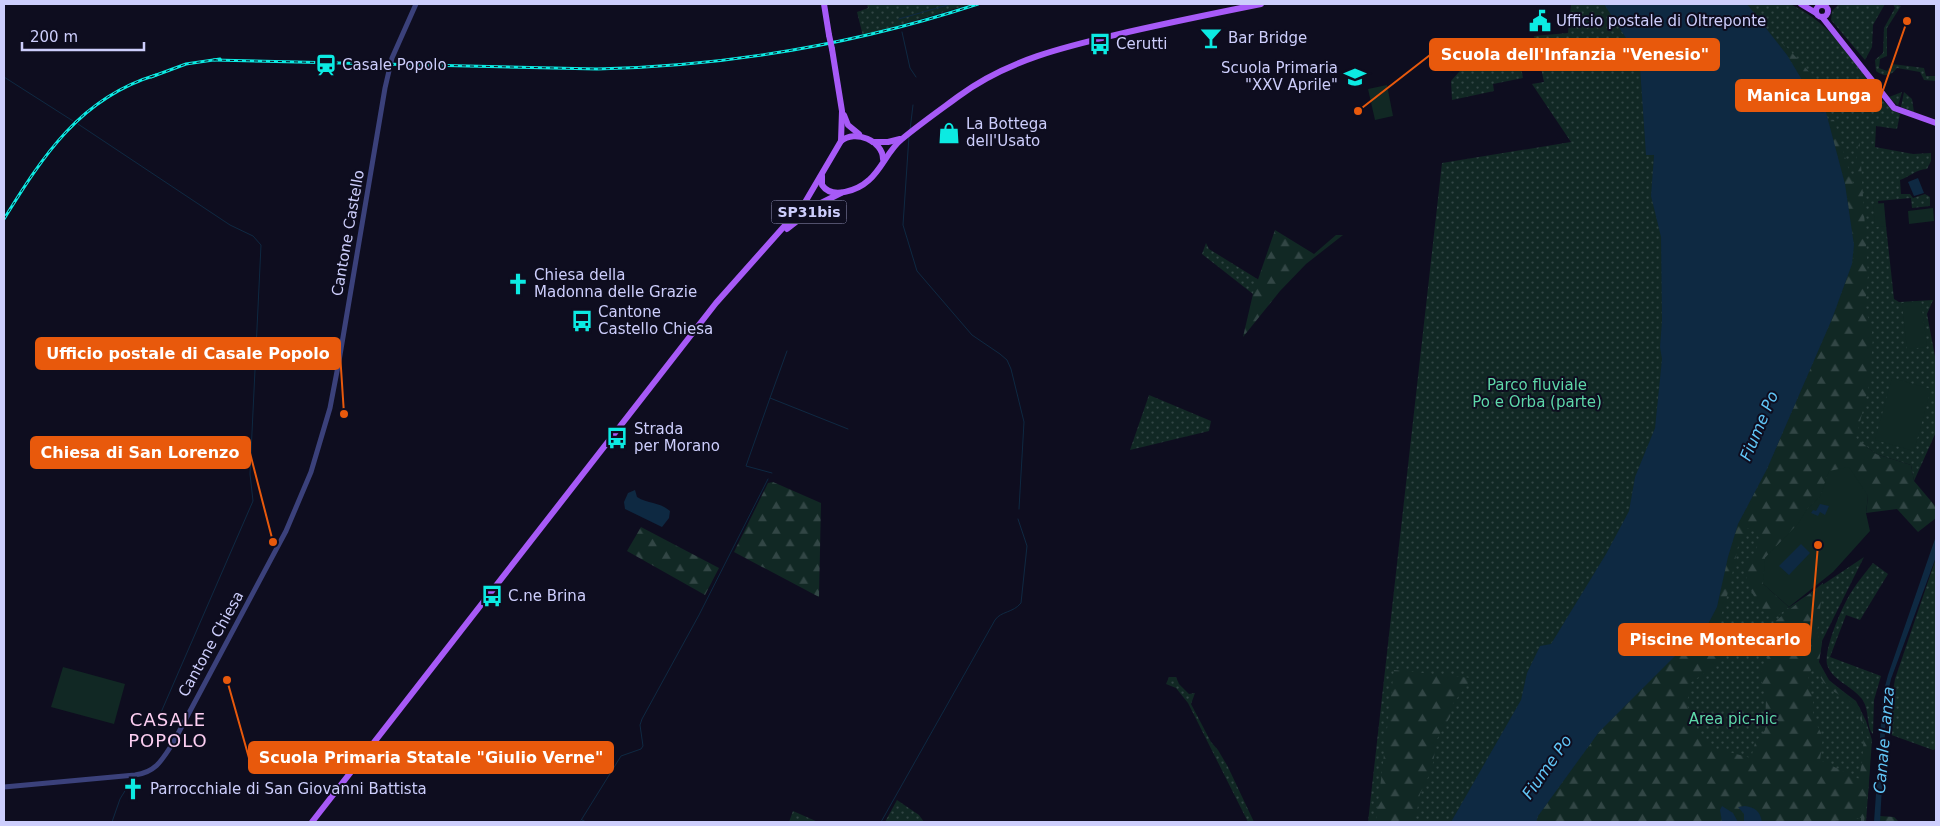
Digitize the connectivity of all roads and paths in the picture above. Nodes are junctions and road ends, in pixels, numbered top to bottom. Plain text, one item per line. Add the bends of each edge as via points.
1 (416, 4) edge
2 (824, 4) edge
3 (1261, 4) edge
4 (1803, 5) edge
5 (842, 111) junction
6 (1936, 123) edge
7 (862, 136) junction
8 (904, 138) junction
9 (841, 140) junction
10 (872, 142) junction
11 (883, 160) junction
12 (822, 175) junction
13 (844, 192) junction
14 (776, 237) junction
15 (279, 544) joint
16 (4, 786) edge
17 (312, 822) edge

1 - 15 street, Cantone Castello via 391,62 384,88 330,408 311,472
2 - 5 main road, bridge
3 - 8 main road via 1081,43 1030,58 970,88
4 - 6 main road via 1821,12 1894,108
5 - 7 main road via 850,128
5 - 9 main road
7 - 9 main road
7 - 10 main road
8 - 10 main road
8 - 11 main road
9 - 12 main road
10 - 11 main road via 880,149
11 - 13 main road via 869,180
12 - 13 main road via 821,182 826,190
12 - 14 main road, SP31bis via 804,204
13 - 14 main road, SP31bis via 819,204
14 - 17 main road, SP31bis via 716,303
15 - 16 street, Cantone Chiesa via 173,743 158,765 135,775

